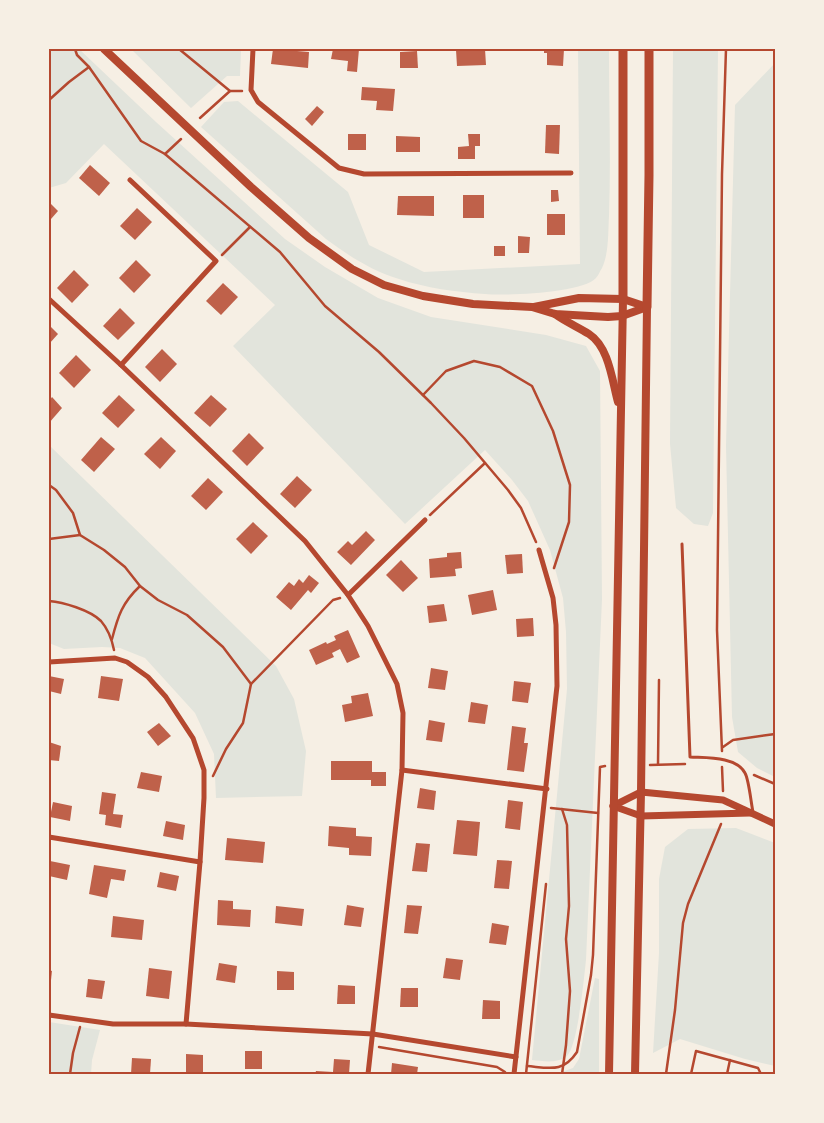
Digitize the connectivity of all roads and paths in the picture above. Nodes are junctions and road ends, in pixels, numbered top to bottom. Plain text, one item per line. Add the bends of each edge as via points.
1 (73, 49) edge
2 (104, 49) edge
3 (179, 49) edge
4 (253, 49) edge
5 (623, 49) edge
6 (649, 49) edge
7 (726, 49) edge
8 (89, 67) junction
9 (251, 90) junction
10 (230, 91) junction
11 (49, 100) edge
12 (200, 118) dead end
13 (181, 139) dead end
14 (165, 154) junction
15 (571, 173) dead end
16 (130, 180) dead end
17 (250, 227) junction
18 (216, 261) junction
19 (49, 299) edge
20 (623, 299) junction
21 (532, 307) junction
22 (647, 307) junction
23 (555, 314) junction
24 (622, 316) junction
25 (121, 365) junction
26 (423, 395) junction
27 (620, 412) junction
28 (485, 463) junction
29 (49, 485) edge
30 (425, 520) joint
31 (80, 535) junction
32 (49, 539) edge
33 (682, 544) dead end
34 (539, 550) joint
35 (549, 582) junction
36 (140, 586) junction
37 (348, 595) junction
38 (49, 601) edge
39 (112, 639) junction
40 (115, 658) junction
41 (49, 662) edge
42 (659, 680) dead end
43 (251, 684) junction
44 (775, 734) edge
45 (722, 747) junction
46 (722, 760) junction
47 (658, 764) dead end
48 (402, 770) junction
49 (546, 789) junction
50 (641, 792) junction
51 (204, 798) junction
52 (723, 800) junction
53 (614, 806) junction
54 (553, 808) dead end
55 (562, 809) junction
56 (598, 813) dead end
57 (753, 813) junction
58 (722, 814) junction
59 (640, 816) junction
60 (775, 824) edge
61 (49, 837) edge
62 (200, 862) junction
63 (546, 878) dead end
64 (49, 1015) edge
65 (82, 1020) junction
66 (186, 1024) junction
67 (373, 1034) junction
68 (372, 1046) junction
69 (516, 1057) junction
70 (730, 1060) junction
71 (70, 1074) edge
72 (368, 1074) edge
73 (515, 1074) edge
74 (562, 1074) edge
75 (609, 1074) edge
76 (635, 1074) edge
77 (666, 1074) edge
78 (693, 1074) edge
79 (726, 1074) edge
80 (761, 1074) edge

1 - 8 path
2 - 21 main road via 251,188 309,238 352,269 384,285 423,296 473,304
3 - 10 path
4 - 9 street
5 - 20 main road
6 - 22 main road
7 - 45 path via 716,630
8 - 11 path
8 - 14 path via 141,141
9 - 10 path
9 - 15 street via 258,102 339,168 349,172
10 - 12 path
13 - 14 path
14 - 17 path
16 - 18 street
17 - 18 path
17 - 26 path via 280,252 325,306
18 - 25 street
19 - 25 street
20 - 21 main road via 579,298
20 - 22 main road
20 - 24 main road
21 - 23 main road
22 - 24 main road
22 - 50 main road
23 - 24 main road
23 - 27 main road via 590,335 604,351
24 - 27 main road
25 - 37 street via 305,541
26 - 28 path
26 - 35 path via 446,371 474,362 500,367 532,386 553,432 570,485 569,522
27 - 53 main road
28 - 30 path
28 - 34 path via 521,508
29 - 31 path via 73,513
30 - 37 street
31 - 32 path
31 - 36 path via 125,567
33 - 46 lane via 690,757
34 - 35 street
35 - 49 street via 556,625 557,686
36 - 39 path via 128,598
36 - 43 path via 187,615 223,647
37 - 43 path via 333,600
37 - 48 street via 368,626 397,684 403,714
38 - 39 path via 83,610 100,621
39 - 40 path
40 - 41 street
40 - 51 street via 127,662 148,677 166,696 193,738 204,770
42 - 47 path
43 - 51 path via 243,723 226,749
44 - 45 path via 733,740
45 - 46 path
46 - 52 path
46 - 57 lane via 745,772
48 - 49 street
48 - 67 street
49 - 69 street
50 - 52 street
50 - 53 street
50 - 59 main road
51 - 62 street
52 - 57 street
53 - 59 street
53 - 75 main road
54 - 55 path
55 - 56 path
55 - 74 path via 567,824 569,906 566,939 570,992
57 - 58 street
57 - 60 street
58 - 59 street
58 - 77 path via 715,841 683,923
59 - 76 main road
61 - 62 street
62 - 66 street
63 - 73 path via 526,1074
64 - 65 street
65 - 66 street via 113,1024
65 - 71 path
66 - 67 street
67 - 68 street
67 - 69 street
68 - 72 street
68 - 73 path via 497,1067
69 - 73 street
70 - 78 path via 696,1051
70 - 79 path
70 - 80 path via 758,1068

